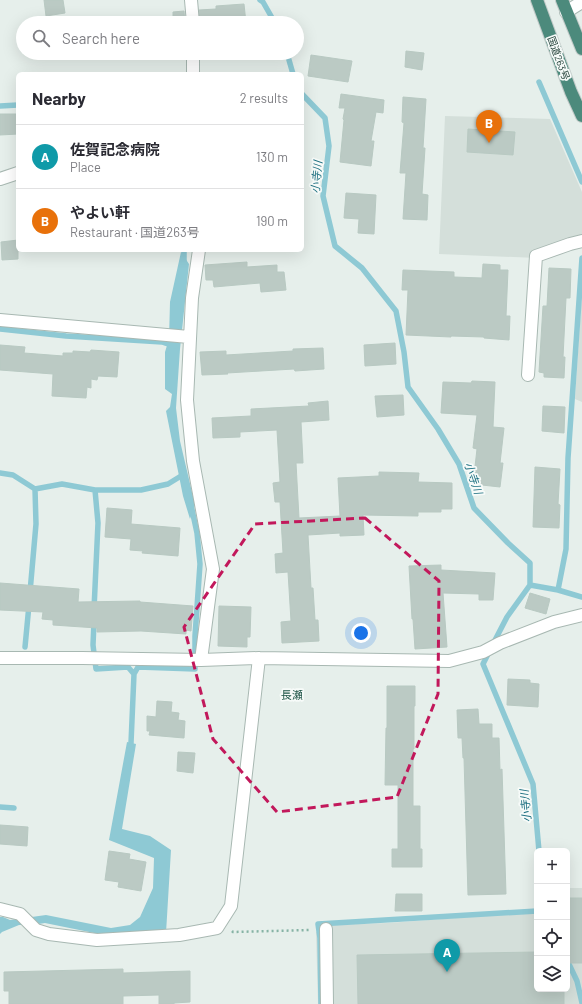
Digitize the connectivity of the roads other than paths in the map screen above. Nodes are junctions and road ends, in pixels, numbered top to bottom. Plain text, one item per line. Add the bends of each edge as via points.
1 (191, 0) edge
2 (537, 0) edge
3 (562, 0) edge
4 (582, 2) edge
5 (566, 12) junction
6 (192, 16) edge
7 (582, 49) edge
8 (193, 60) edge
9 (193, 72) edge
10 (582, 116) edge
11 (16, 174) edge
12 (0, 179) edge
13 (576, 243) edge
14 (199, 252) edge
15 (0, 320) edge
16 (189, 337) junction
17 (528, 375) dead end
18 (582, 615) edge
19 (0, 658) edge
20 (258, 658) junction
21 (201, 660) junction
22 (0, 909) edge
23 (326, 929) dead end
24 (327, 1004) edge

1 - 6 street
2 - 10 highway, 国道263号
3 - 5 highway
4 - 5 street
5 - 7 highway
8 - 9 street
11 - 12 street
13 - 17 street via 536,256
14 - 16 street
15 - 16 street
16 - 21 street via 186,400 193,461 213,569
18 - 20 street via 554,622 483,652 449,661
19 - 21 street
20 - 21 street
20 - 22 street via 231,906 217,928 179,935 97,940 36,930 20,914
23 - 24 street

